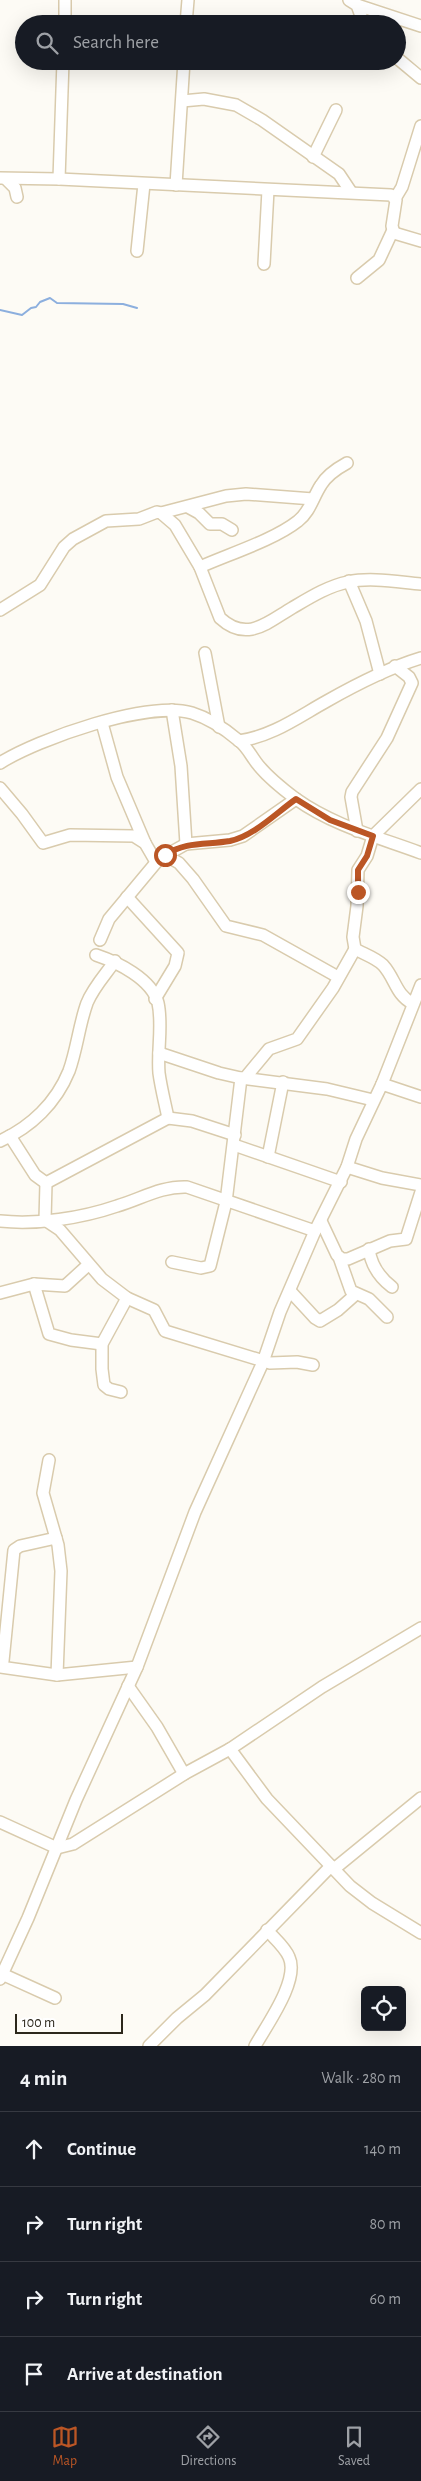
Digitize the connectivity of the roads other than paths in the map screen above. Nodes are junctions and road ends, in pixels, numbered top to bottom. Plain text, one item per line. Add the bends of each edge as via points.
1 (65, 0) edge
2 (188, 0) edge
3 (353, 3) edge
4 (64, 15) edge
5 (187, 15) edge
6 (359, 15) edge
7 (388, 15) edge
8 (406, 21) edge
9 (421, 26) edge
10 (406, 66) edge
11 (63, 70) edge
12 (184, 70) edge
13 (421, 78) edge
14 (182, 101) junction
15 (336, 110) dead end
16 (421, 126) edge
17 (313, 157) junction
18 (3, 178) edge
19 (59, 179) junction
20 (144, 184) junction
21 (176, 185) junction
22 (268, 190) junction
23 (351, 192) junction
24 (17, 197) dead end
25 (396, 197) junction
26 (393, 230) junction
27 (421, 241) edge
28 (137, 251) dead end
29 (264, 264) dead end
30 (357, 278) dead end
31 (347, 462) dead end
32 (313, 499) junction
33 (188, 507) junction
34 (161, 513) junction
35 (232, 530) dead end
36 (200, 567) junction
37 (349, 582) junction
38 (421, 584) edge
39 (0, 610) edge
40 (205, 654) dead end
41 (421, 658) edge
42 (395, 666) junction
43 (380, 674) junction
44 (416, 686) edge
45 (172, 710) junction
46 (102, 723) junction
47 (219, 727) junction
48 (240, 740) junction
49 (0, 762) edge
50 (0, 788) edge
51 (421, 789) edge
52 (296, 799) junction
53 (357, 831) junction
54 (373, 836) junction
55 (145, 844) junction
56 (186, 844) junction
57 (421, 853) edge
58 (161, 858) junction
59 (126, 897) junction
60 (100, 940) dead end
61 (355, 949) junction
62 (96, 955) dead end
63 (115, 962) junction
64 (338, 977) junction
65 (421, 985) edge
66 (155, 999) junction
67 (412, 1002) junction
68 (159, 1053) junction
69 (243, 1078) junction
70 (283, 1082) junction
71 (382, 1084) junction
72 (421, 1097) edge
73 (373, 1100) junction
74 (168, 1118) junction
75 (5, 1138) edge
76 (235, 1140) junction
77 (268, 1157) junction
78 (347, 1167) junction
79 (341, 1182) junction
80 (46, 1183) junction
81 (421, 1185) edge
82 (421, 1192) edge
83 (226, 1202) junction
84 (45, 1220) junction
85 (0, 1221) edge
86 (321, 1221) junction
87 (315, 1231) junction
88 (369, 1249) junction
89 (339, 1257) junction
90 (172, 1262) dead end
91 (88, 1265) junction
92 (34, 1284) junction
93 (392, 1287) dead end
94 (291, 1292) junction
95 (0, 1293) edge
96 (356, 1294) junction
97 (127, 1298) junction
98 (387, 1316) dead end
99 (102, 1344) junction
100 (263, 1362) junction
101 (313, 1365) dead end
102 (121, 1392) dead end
103 (49, 1460) dead end
104 (56, 1538) junction
105 (421, 1628) edge
106 (0, 1666) edge
107 (137, 1667) junction
108 (56, 1675) junction
109 (128, 1686) junction
110 (230, 1749) junction
111 (184, 1774) junction
112 (421, 1798) edge
113 (0, 1822) edge
114 (58, 1848) junction
115 (332, 1867) junction
116 (267, 1930) junction
117 (421, 1933) edge
118 (1, 1977) edge
119 (55, 1998) dead end
120 (149, 2046) edge
121 (255, 2046) edge

1 - 4 street
2 - 5 street
3 - 6 street
3 - 7 street
8 - 9 street
10 - 13 street
11 - 19 street
12 - 14 street
14 - 17 street via 204,99 236,105
14 - 21 street
15 - 17 street
16 - 25 street
17 - 23 street via 339,174
18 - 19 street
18 - 24 street via 15,188
19 - 20 street
20 - 21 street
20 - 28 street
21 - 22 street
22 - 23 street
22 - 29 street
23 - 25 street
25 - 26 street
26 - 27 street
26 - 30 street via 379,260
31 - 32 street via 331,472
32 - 33 street via 246,494
32 - 36 street via 309,510 299,520 280,532
33 - 34 street
33 - 35 street via 210,524 222,524
34 - 36 street via 174,525
34 - 39 street via 131,520 106,521 72,539 40,585
36 - 37 street via 220,618 240,629 270,623 307,599
37 - 38 street
37 - 43 street via 366,621
40 - 47 street
41 - 42 street
42 - 43 street
42 - 44 street
43 - 48 street via 282,728
44 - 53 street via 352,792
45 - 46 street via 154,710
45 - 47 street via 192,713
45 - 56 street via 181,766
46 - 49 street via 26,749
46 - 55 street via 117,777
47 - 48 street
48 - 52 street via 260,767
50 - 55 street via 43,844 78,835 134,836
51 - 54 street
52 - 53 street via 330,820
52 - 56 street via 243,836
53 - 54 street
54 - 57 street
54 - 61 street via 367,856 358,870
55 - 58 street
56 - 58 street
58 - 59 street
58 - 64 street via 179,863 226,926 263,935
59 - 60 street via 109,919
59 - 66 street via 178,953
61 - 64 street
61 - 67 street via 379,962 400,995
62 - 63 street
63 - 66 street via 136,976 151,990
63 - 75 street via 87,1004 63,1083 33,1122
64 - 69 street via 297,1039 269,1049
65 - 67 street
66 - 68 street via 158,1003
67 - 71 street
68 - 69 street
68 - 74 street via 159,1072
69 - 70 street
69 - 76 street
70 - 73 street
70 - 77 street
71 - 72 street
71 - 73 street
73 - 78 street
74 - 76 street via 192,1121
74 - 80 street
75 - 80 street via 35,1175
76 - 77 street
76 - 83 street
77 - 79 street
78 - 79 street
78 - 81 street
79 - 86 street
80 - 84 street
82 - 88 street via 406,1239
83 - 84 street via 179,1187 95,1212
83 - 87 street
83 - 90 street via 210,1266 201,1268
84 - 85 street
84 - 91 street via 60,1230
86 - 87 street
86 - 89 street
87 - 94 street
88 - 89 street via 348,1259
88 - 93 street via 371,1263
89 - 96 street via 348,1287
91 - 92 street via 65,1286
91 - 97 street
92 - 95 street
92 - 99 street via 49,1334
94 - 96 street via 320,1320
94 - 100 street via 280,1312
96 - 98 street via 368,1299
97 - 99 street
97 - 100 street via 154,1310 163,1330
99 - 102 street via 104,1385
100 - 101 street
100 - 107 street via 195,1512
103 - 104 street via 43,1493
104 - 106 street via 14,1550
104 - 108 street via 60,1571
105 - 110 street via 322,1687
106 - 108 street
107 - 108 street
107 - 109 street
109 - 111 street
109 - 114 street via 76,1800
110 - 111 street
110 - 115 street via 267,1799
111 - 114 street via 89,1835
112 - 115 street
113 - 114 street
114 - 118 street
115 - 116 street
115 - 117 street via 372,1903
116 - 120 street via 205,1995
116 - 121 street via 290,1959 290,1972 286,1989
118 - 119 street

